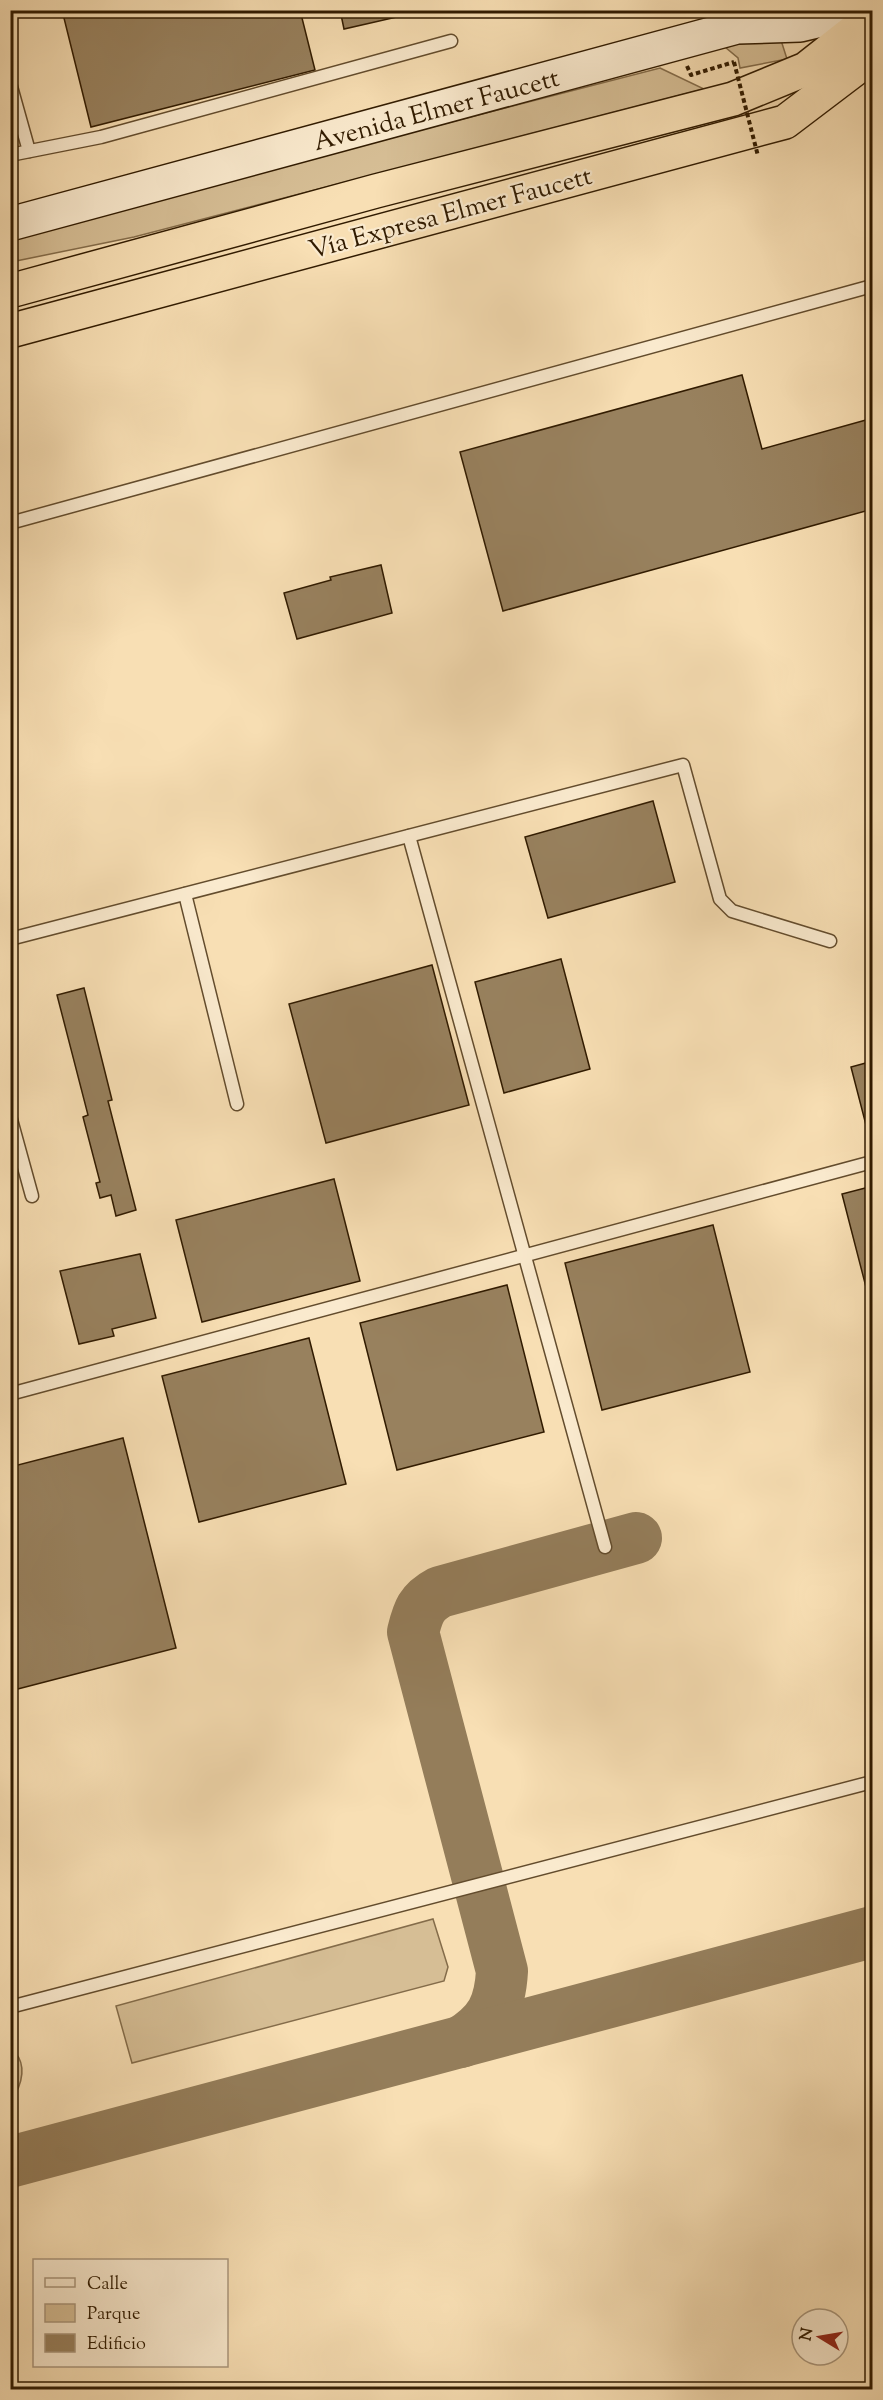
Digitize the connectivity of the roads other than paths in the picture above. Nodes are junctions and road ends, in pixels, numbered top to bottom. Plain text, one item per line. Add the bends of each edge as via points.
1 (863, 10) edge
2 (873, 17) edge
3 (451, 41) dead end
4 (873, 56) edge
5 (10, 82) edge
6 (29, 151) junction
7 (10, 155) edge
8 (11, 224) edge
9 (873, 286) edge
10 (15, 290) edge
11 (133, 298) junction
12 (10, 331) edge
13 (10, 349) edge
14 (10, 523) edge
15 (409, 836) junction
16 (185, 894) junction
17 (10, 939) edge
18 (830, 941) dead end
19 (237, 1104) dead end
20 (10, 1116) edge
21 (873, 1162) edge
22 (32, 1196) dead end
23 (525, 1256) junction
24 (10, 1395) edge
25 (606, 1546) dead end
26 (873, 1782) edge
27 (10, 2007) edge

1 - 8 main road, Avenida Elmer Faucett via 800,25 737,27
2 - 10 highway, Vía Expresa Elmer Faucett via 806,69 733,99
3 - 6 lane via 101,137
4 - 11 highway, Vía Expresa Elmer Faucett via 785,122
5 - 6 lane
6 - 7 lane
9 - 14 lane
11 - 12 highway, Vía Expresa Elmer Faucett
11 - 13 highway via 101,322
15 - 16 lane
15 - 18 lane via 683,765 720,900 732,911
15 - 23 lane
16 - 17 lane
16 - 19 lane
20 - 22 lane
21 - 23 lane
23 - 24 lane
23 - 25 lane
26 - 27 lane

